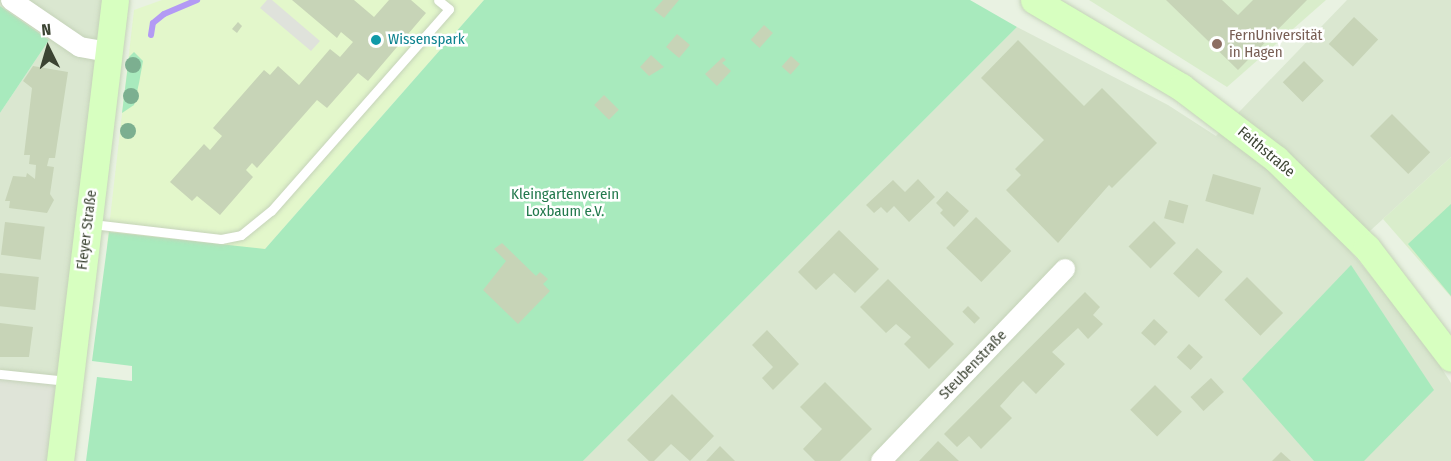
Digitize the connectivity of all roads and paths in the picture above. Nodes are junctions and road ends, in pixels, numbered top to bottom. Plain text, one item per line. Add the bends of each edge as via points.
1 (10, 0) edge
2 (115, 0) edge
3 (438, 0) edge
4 (1034, 0) edge
5 (108, 52) junction
6 (87, 223) junction
7 (1065, 269) dead end
8 (1451, 358) edge
9 (0, 374) edge
10 (70, 381) junction
11 (60, 461) edge
12 (881, 461) edge

1 - 5 street via 80,47
2 - 5 main road, Fleyer Straße
3 - 6 lane via 449,9 271,211 241,235 221,238
4 - 8 main road, Feithstraße via 1181,87 1276,159 1366,248
5 - 6 main road, Fleyer Straße via 105,102
6 - 10 main road, Fleyer Straße
7 - 12 street, Steubenstraße
9 - 10 lane
10 - 11 main road, Fleyer Straße

